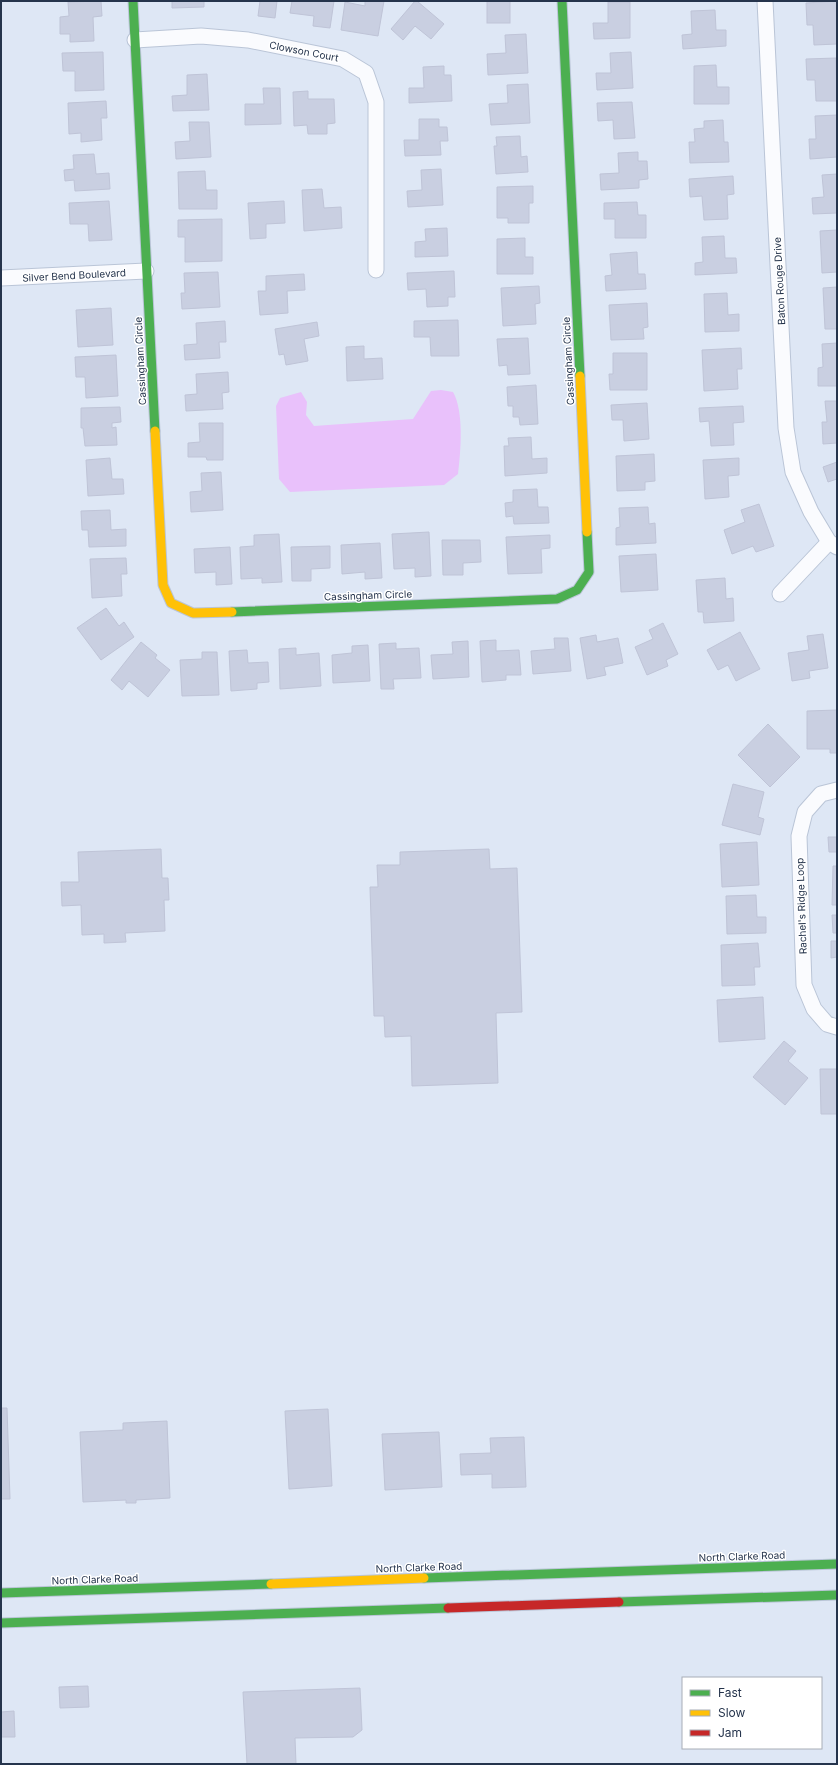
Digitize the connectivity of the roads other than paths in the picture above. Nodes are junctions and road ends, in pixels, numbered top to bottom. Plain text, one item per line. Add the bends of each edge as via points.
1 (133, 1) edge
2 (562, 1) edge
3 (765, 1) edge
4 (135, 40) junction
5 (376, 270) dead end
6 (146, 271) junction
7 (1, 278) edge
8 (833, 544) edge
9 (780, 594) dead end
10 (837, 790) edge
11 (837, 1027) edge
12 (837, 1564) edge
13 (1, 1593) edge
14 (837, 1595) edge
15 (1, 1623) edge

1 - 4 street, Cassingham Circle
2 - 6 street, Cassingham Circle via 589,572 577,590 557,599 193,613 170,603 163,584
3 - 8 street, Baton Rouge Drive via 786,428 793,472 811,512
4 - 5 street, Clowson Court via 200,36 248,40 343,59 366,73 376,102
4 - 6 street, Cassingham Circle
6 - 7 street, Silver Bend Boulevard
8 - 9 street
10 - 11 street, Rachel's Ridge Loop via 821,794 805,812 799,836 804,985 814,1009 827,1024
12 - 13 street, North Clarke Road via 220,1589
14 - 15 street via 221,1612

